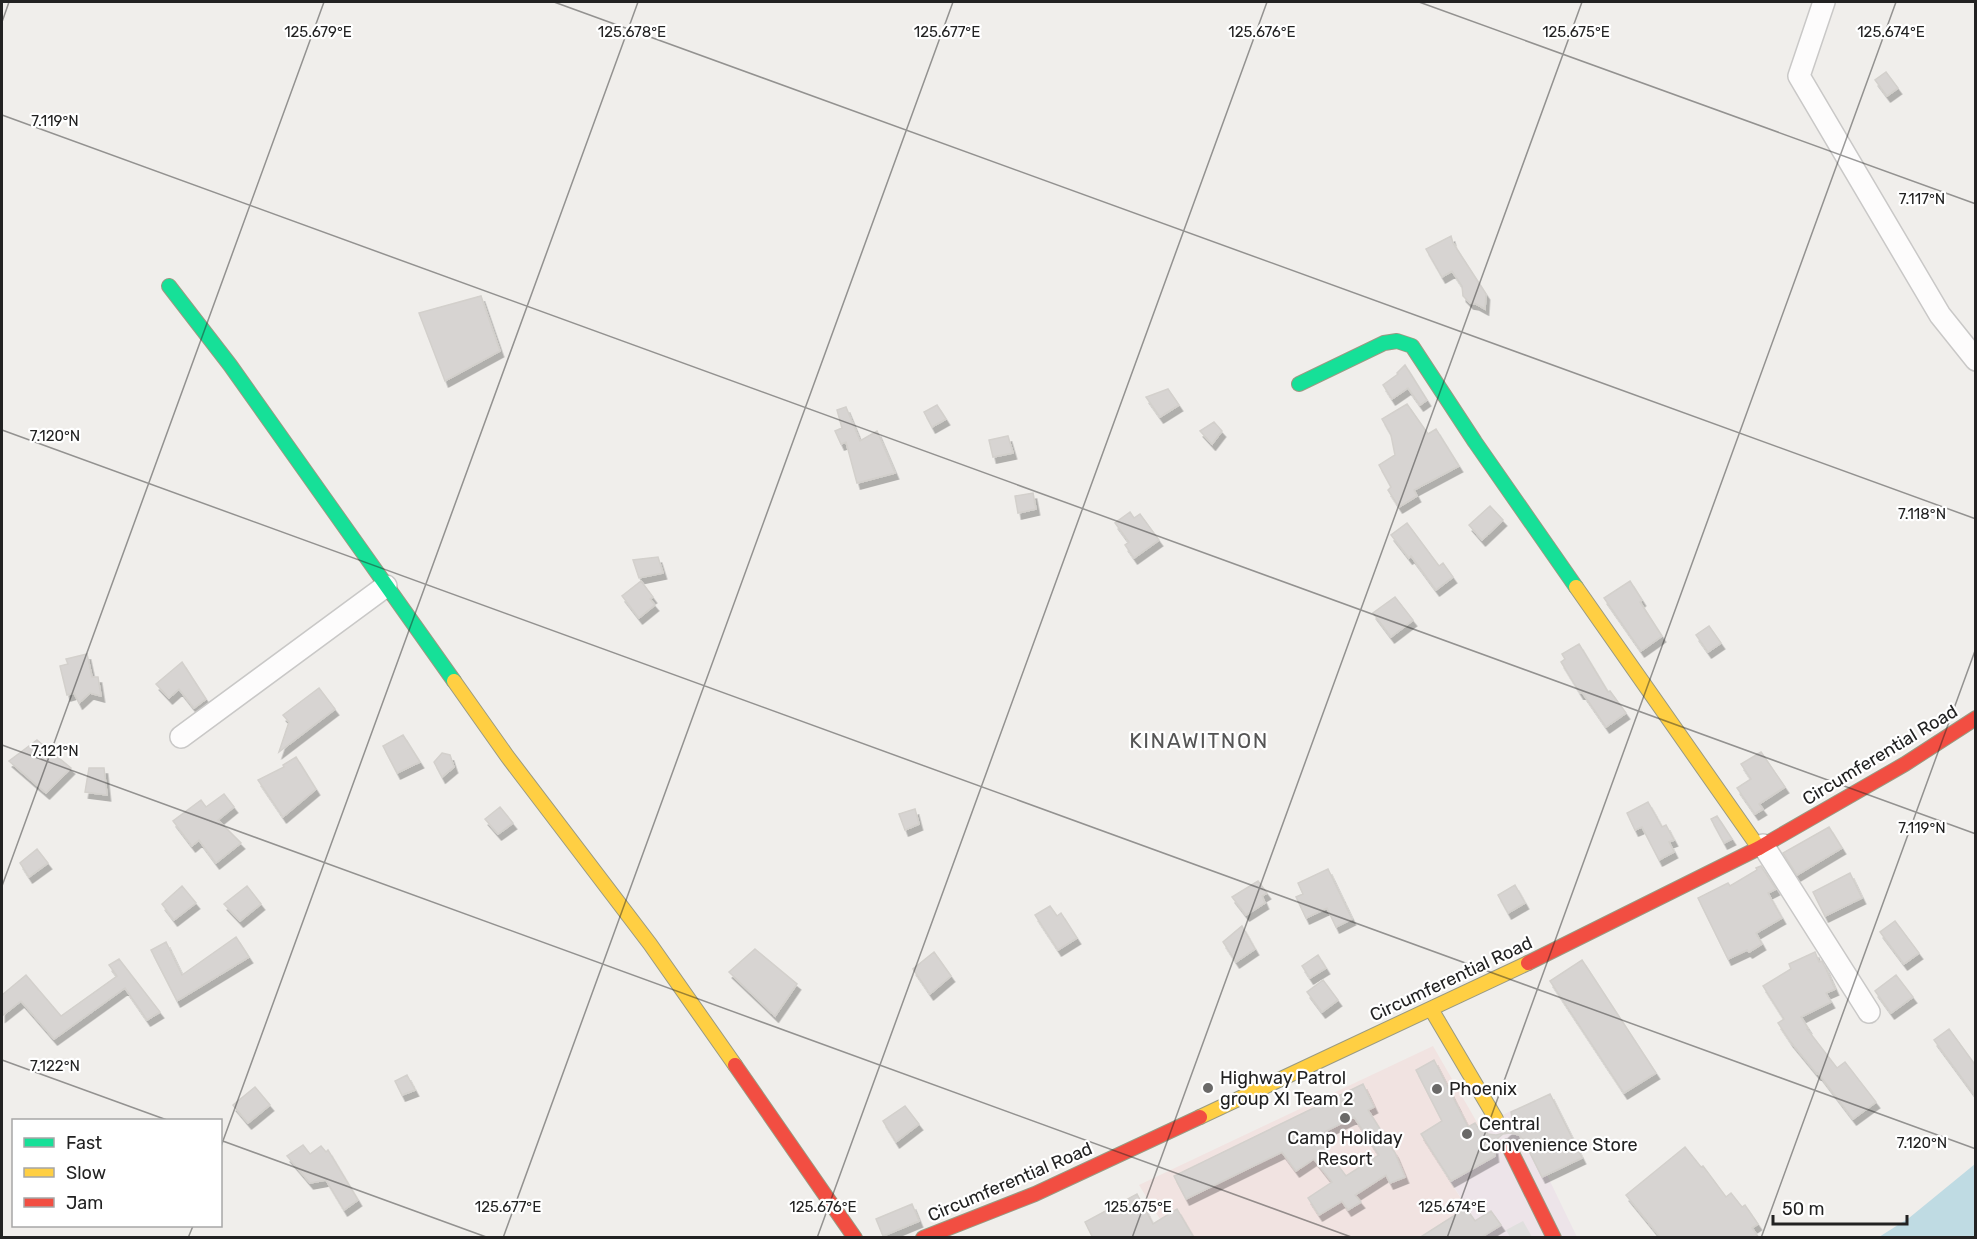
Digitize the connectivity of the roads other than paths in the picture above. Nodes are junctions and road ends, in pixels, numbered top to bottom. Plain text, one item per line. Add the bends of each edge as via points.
1 (1824, 2) edge
2 (169, 286) dead end
3 (1976, 360) edge
4 (1299, 384) dead end
5 (386, 586) junction
6 (1976, 718) edge
7 (181, 737) dead end
8 (1761, 847) junction
9 (1431, 1009) junction
10 (1869, 1012) dead end
11 (1496, 1119) dead end
12 (1510, 1149) dead end
13 (855, 1238) edge
14 (923, 1238) edge
15 (1554, 1238) edge

1 - 3 street via 1799,76 1940,315
2 - 5 street via 230,365
4 - 8 street via 1384,343 1397,341 1412,346 1475,442
5 - 7 street
5 - 13 street via 507,756 650,944
6 - 8 street, Circumferential Road
8 - 9 street, Circumferential Road
8 - 10 street
9 - 11 street
9 - 14 street, Circumferential Road via 1035,1194
12 - 15 street

